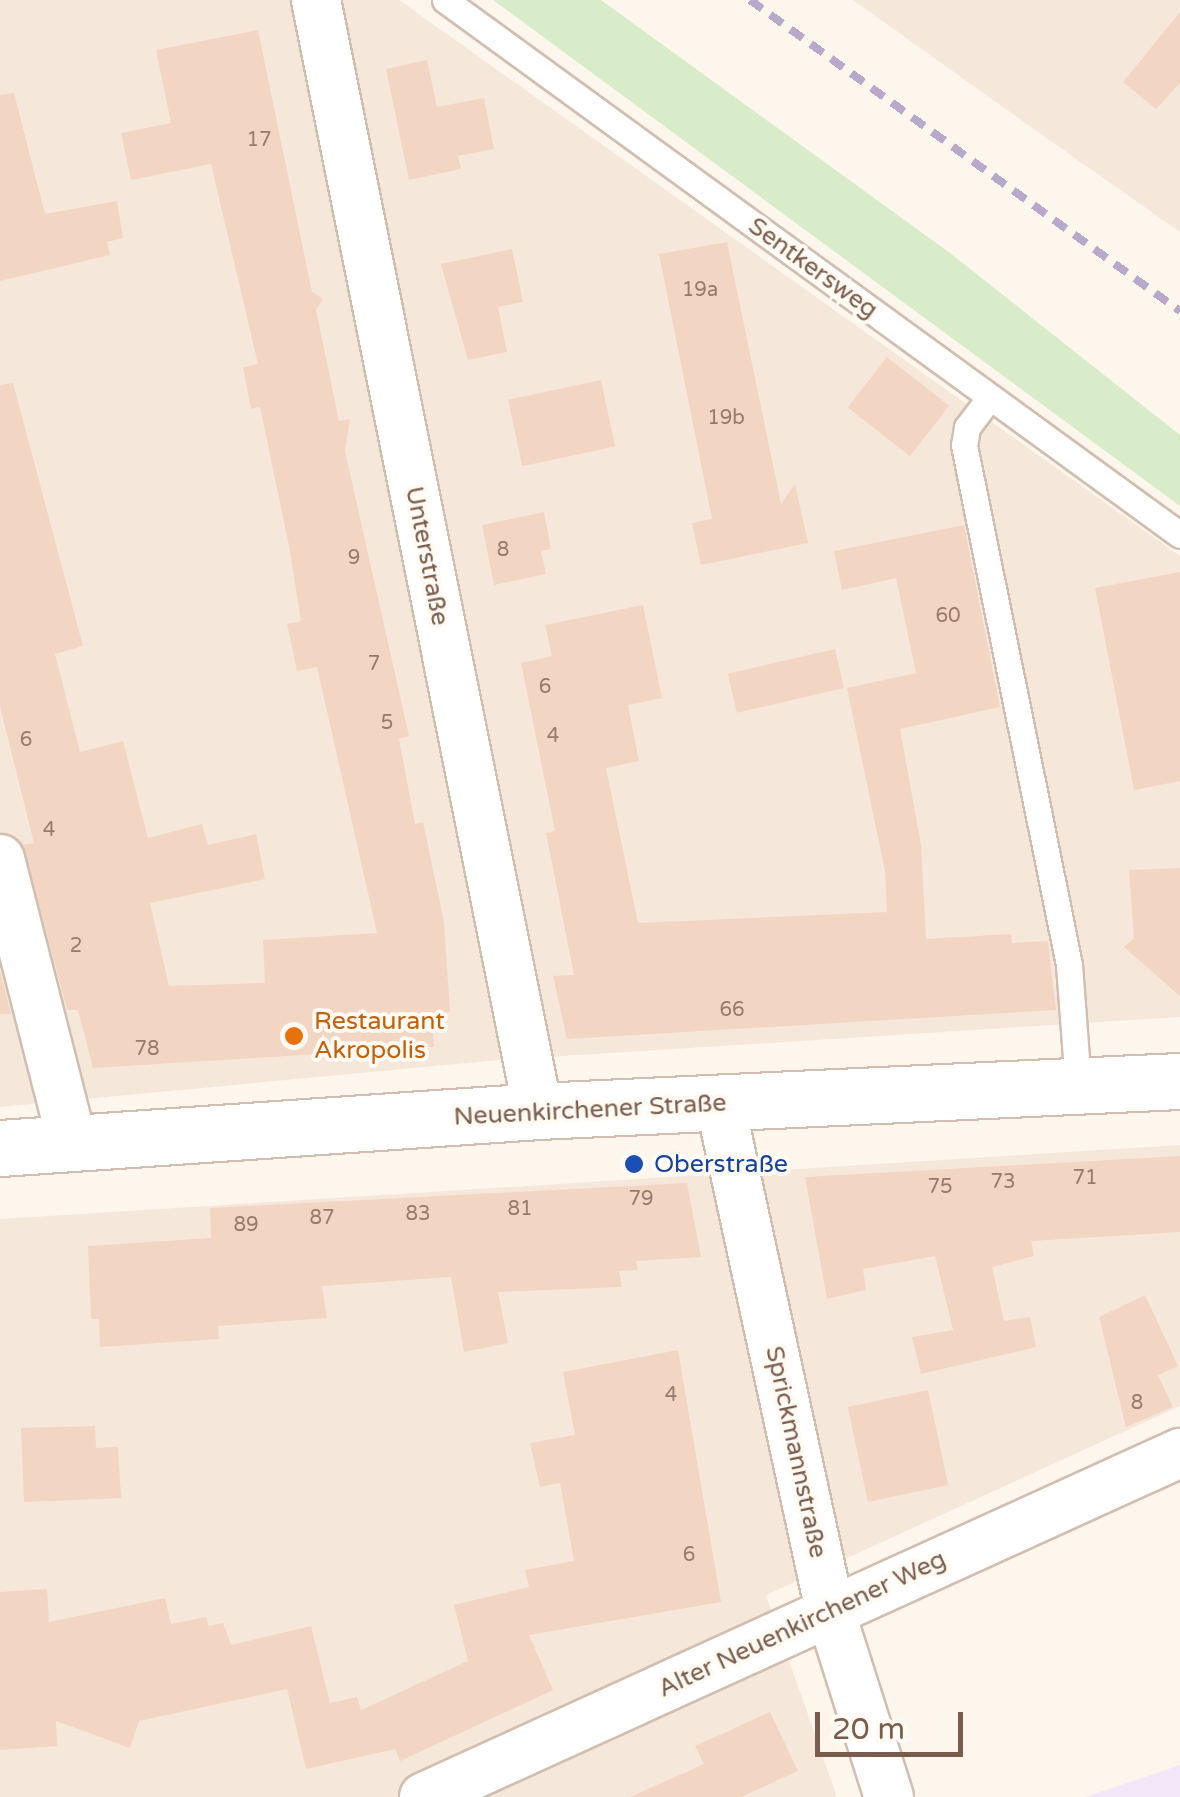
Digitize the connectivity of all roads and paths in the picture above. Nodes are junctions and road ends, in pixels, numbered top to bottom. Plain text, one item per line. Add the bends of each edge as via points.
1 (316, 0) edge
2 (445, 0) edge
3 (990, 397) junction
4 (1180, 535) edge
5 (0, 860) edge
6 (1180, 1082) edge
7 (1078, 1085) junction
8 (720, 1103) junction
9 (538, 1111) junction
10 (72, 1142) junction
11 (0, 1148) edge
12 (1180, 1453) edge
13 (830, 1611) junction
14 (424, 1797) edge
15 (889, 1797) edge

1 - 9 street, Unterstraße
2 - 3 lane, Sentkersweg
3 - 4 lane, Sentkersweg
3 - 7 lane via 967,427 964,445 1069,965
5 - 10 street
6 - 7 street, Neuenkirchener Straße
7 - 8 street, Neuenkirchener Straße
8 - 9 street, Neuenkirchener Straße
8 - 13 street, Sprickmannstraße
9 - 10 street, Neuenkirchener Straße
10 - 11 street, Neuenkirchener Straße
12 - 13 street, Alter Neuenkirchener Weg
13 - 14 street, Alter Neuenkirchener Weg
13 - 15 street, Sprickmannstraße

